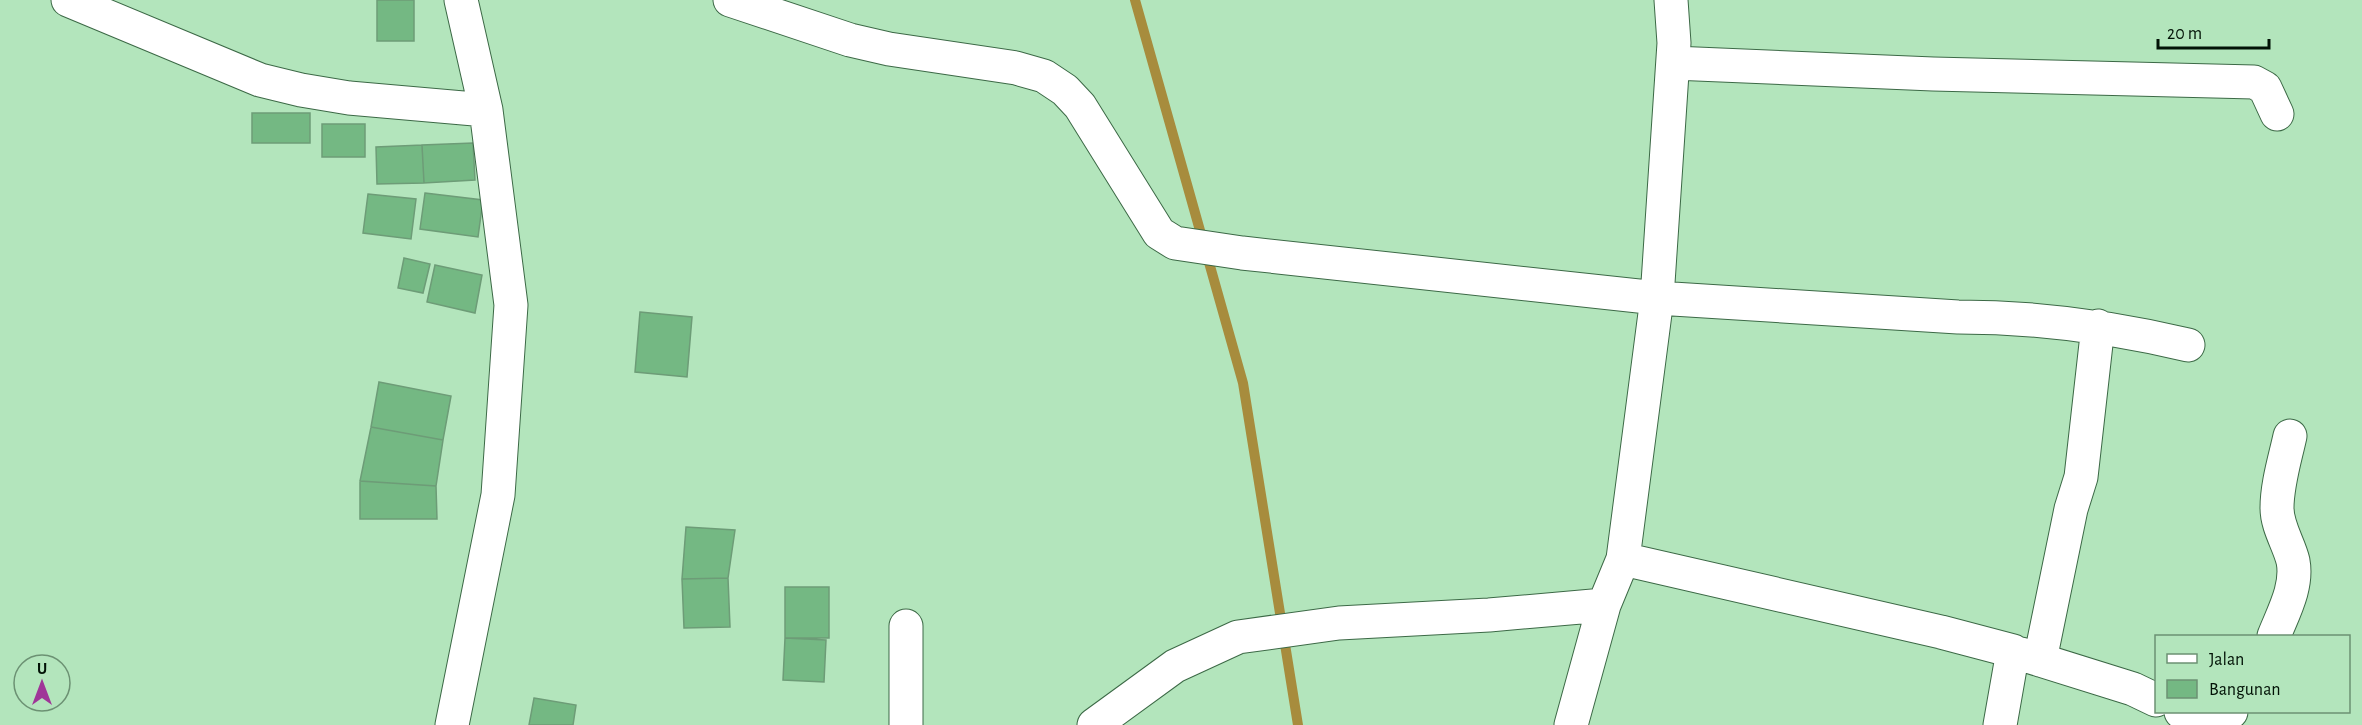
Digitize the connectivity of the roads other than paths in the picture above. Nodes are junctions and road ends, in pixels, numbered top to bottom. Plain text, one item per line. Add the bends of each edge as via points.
1 (68, 0) edge
2 (461, 0) edge
3 (730, 0) edge
4 (1671, 0) edge
5 (1673, 63) junction
6 (486, 110) junction
7 (2277, 114) dead end
8 (1658, 297) junction
9 (2098, 326) junction
10 (2188, 345) dead end
11 (2290, 436) dead end
12 (1623, 559) junction
13 (1604, 605) junction
14 (906, 626) dead end
15 (2274, 635) edge
16 (2027, 656) junction
17 (2155, 699) edge
18 (2188, 713) edge
19 (2227, 713) edge
20 (452, 725) edge
21 (906, 725) edge
22 (1094, 725) edge
23 (1571, 725) edge
24 (2000, 725) edge

1 - 6 street via 260,80 349,98
2 - 6 street
3 - 8 street via 850,40 1044,76 1080,106 1159,233 1175,243
4 - 5 street
5 - 7 street via 2254,82 2265,88
5 - 8 street
6 - 20 street via 511,305 498,495
8 - 9 street via 2008,317
8 - 12 street
9 - 10 street
9 - 16 street via 2081,477
11 - 15 street via 2277,511 2293,561 2293,589
12 - 13 street
12 - 16 street via 1941,632
13 - 22 street via 1339,623 1238,637 1175,666
13 - 23 street
14 - 21 street
16 - 17 street
16 - 24 street
18 - 19 street via 2211,720

